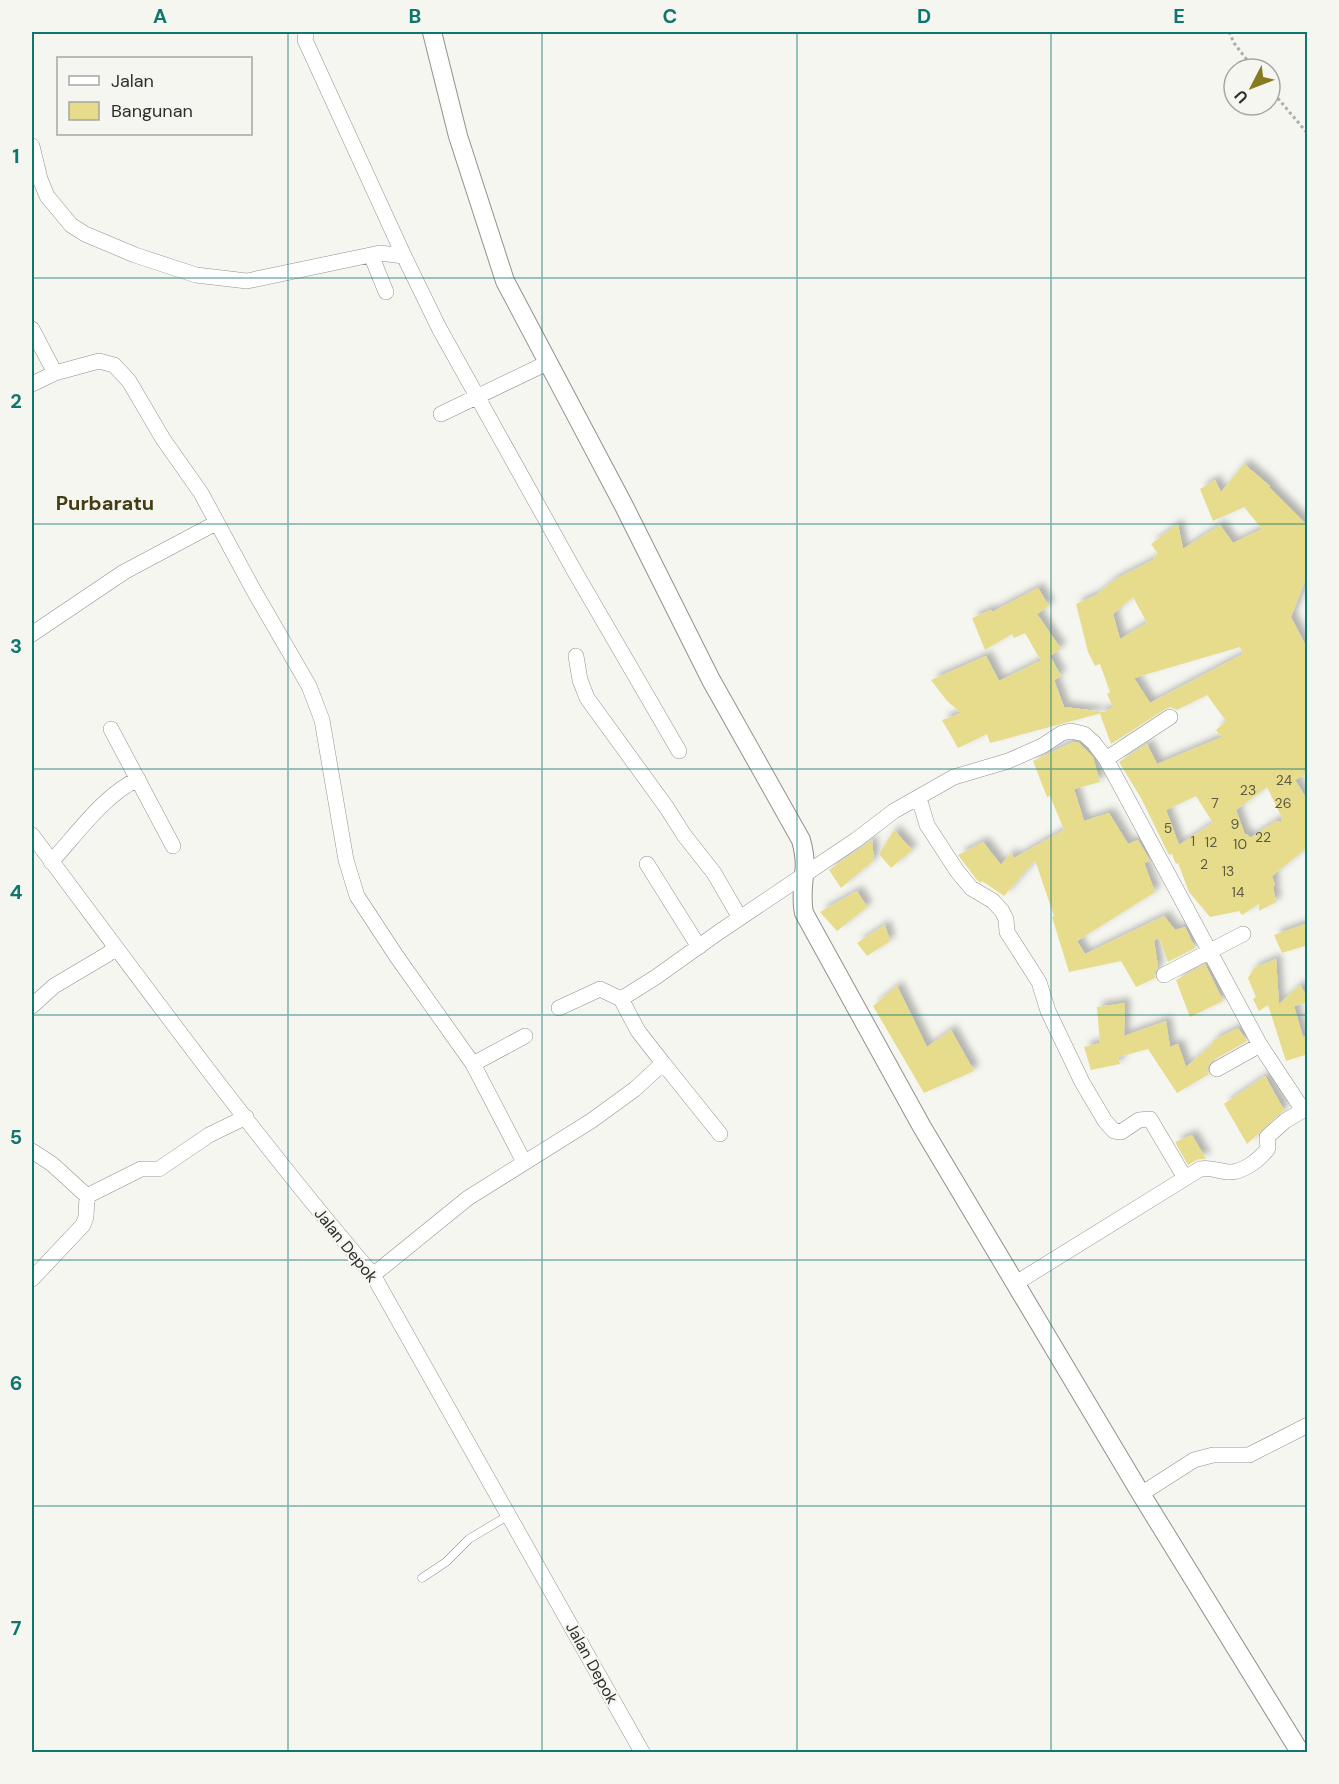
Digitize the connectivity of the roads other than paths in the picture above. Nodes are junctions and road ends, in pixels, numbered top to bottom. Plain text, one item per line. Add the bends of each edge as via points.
1 (306, 32) edge
2 (432, 32) edge
3 (32, 146) edge
4 (404, 256) junction
5 (374, 261) junction
6 (386, 292) dead end
7 (32, 329) edge
8 (547, 363) junction
9 (55, 373) junction
10 (32, 384) edge
11 (473, 399) junction
12 (441, 414) dead end
13 (216, 523) junction
14 (32, 634) edge
15 (576, 656) dead end
16 (1170, 717) dead end
17 (111, 729) dead end
18 (679, 752) dead end
19 (1106, 759) junction
20 (138, 779) junction
21 (919, 798) junction
22 (32, 835) edge
23 (173, 846) dead end
24 (51, 862) junction
25 (647, 864) dead end
26 (804, 874) junction
27 (740, 918) junction
28 (1243, 934) dead end
29 (115, 947) junction
30 (699, 947) junction
31 (1208, 952) junction
32 (1164, 975) dead end
33 (621, 999) junction
34 (32, 1006) edge
35 (559, 1008) dead end
36 (525, 1036) dead end
37 (1260, 1045) junction
38 (663, 1063) junction
39 (473, 1064) junction
40 (1217, 1069) dead end
41 (1306, 1108) edge
42 (246, 1118) junction
43 (720, 1134) dead end
44 (32, 1151) edge
45 (524, 1162) junction
46 (1185, 1178) junction
47 (87, 1196) junction
48 (373, 1275) junction
49 (32, 1278) edge
50 (1016, 1283) junction
51 (1308, 1425) edge
52 (1141, 1494) junction
53 (509, 1515) junction
54 (422, 1578) dead end
55 (642, 1752) edge
56 (1300, 1752) edge

1 - 4 street via 305,40
2 - 8 street via 458,136 499,265
3 - 5 street via 47,196 71,225 135,255 196,275 235,281
4 - 5 street via 384,253
4 - 11 street
5 - 6 street
7 - 9 street
8 - 11 street
8 - 26 street via 711,680 801,840
9 - 10 street
9 - 13 street via 99,361 114,365 129,381
11 - 12 street
11 - 18 street
13 - 14 street via 124,572
13 - 39 street via 316,703 330,757 346,860 357,896
15 - 27 street via 586,698 714,873
16 - 19 street
17 - 20 street
19 - 21 street via 1084,734 1071,731 1008,761 954,777
19 - 31 street
20 - 23 street
20 - 24 street via 109,798
21 - 26 street
21 - 46 street via 927,825 957,871 971,888 1002,911 1007,932 1039,982 1074,1066 1105,1121 1114,1131 1121,1132 1139,1120 1150,1119
22 - 24 street, Jalan Depok
24 - 29 street, Jalan Depok
25 - 30 street
26 - 27 street
26 - 50 street via 804,913 922,1127
27 - 30 street
28 - 31 street
29 - 34 street via 54,986
29 - 42 street, Jalan Depok
30 - 33 street
31 - 32 street
31 - 37 street
33 - 35 street via 600,989
33 - 38 street via 638,1031
36 - 39 street
37 - 40 street
37 - 41 street via 1299,1104
38 - 43 street
38 - 45 street via 599,1116
39 - 45 street
41 - 46 street via 1267,1137 1268,1148 1246,1167 1231,1172 1206,1168
42 - 47 street via 210,1135 159,1169 141,1169
42 - 48 street, Jalan Depok
44 - 47 street
45 - 48 street via 468,1198
46 - 50 street
47 - 49 street via 83,1226
48 - 53 street, Jalan Depok
50 - 52 street
51 - 52 street via 1250,1455 1213,1455 1194,1460
52 - 56 street
53 - 54 lane via 469,1539 446,1562
53 - 55 street, Jalan Depok

